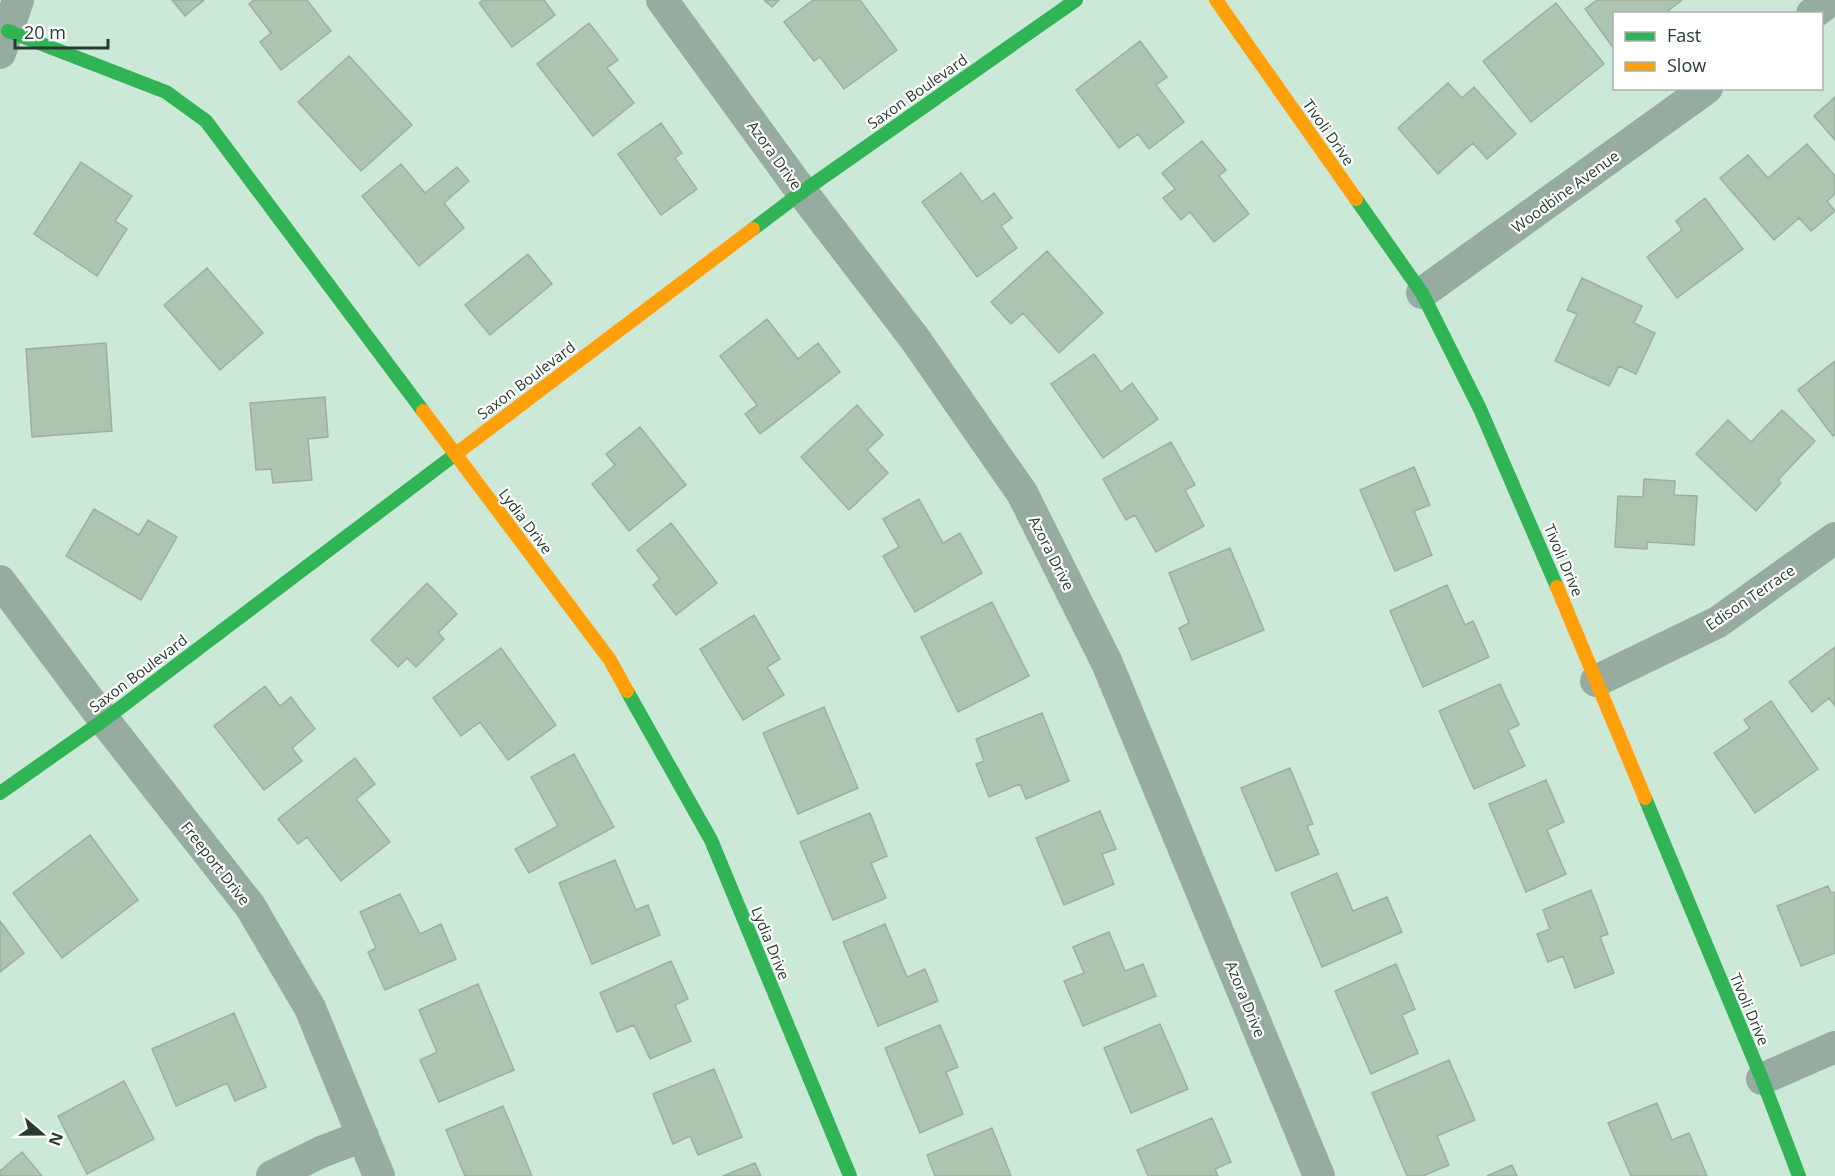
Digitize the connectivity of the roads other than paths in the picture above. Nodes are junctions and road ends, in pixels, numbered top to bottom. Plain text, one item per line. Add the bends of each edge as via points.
1 (18, 0) edge
2 (662, 0) edge
3 (1076, 0) edge
4 (1216, 0) edge
5 (1831, 0) edge
6 (1815, 12) edge
7 (4, 42) edge
8 (1704, 90) edge
9 (802, 192) junction
10 (1422, 293) junction
11 (455, 455) junction
12 (1835, 538) edge
13 (0, 581) edge
14 (1596, 681) junction
15 (104, 720) junction
16 (0, 793) edge
17 (1835, 1047) edge
18 (1762, 1079) junction
19 (363, 1136) junction
20 (272, 1176) edge
21 (379, 1176) edge
22 (850, 1176) edge
23 (1319, 1176) edge
24 (1799, 1176) edge

1 - 7 street
2 - 9 street, Azora Drive
3 - 9 street, Saxon Boulevard
4 - 10 street, Tivoli Drive
5 - 6 street
7 - 11 street, Lydia Drive via 166,92 206,121
8 - 10 street, Woodbine Avenue
9 - 11 street, Saxon Boulevard
9 - 23 street, Azora Drive via 915,339 1022,493 1107,663
10 - 14 street, Tivoli Drive via 1490,430
11 - 15 street, Saxon Boulevard
11 - 22 street, Lydia Drive via 610,660 711,840
12 - 14 street, Edison Terrace via 1718,622
13 - 15 street, Freeport Drive
14 - 18 street, Tivoli Drive
15 - 16 street, Saxon Boulevard
15 - 19 street, Freeport Drive via 250,906 310,1008
17 - 18 street
18 - 24 street, Tivoli Drive
19 - 20 street
19 - 21 street, Freeport Drive

